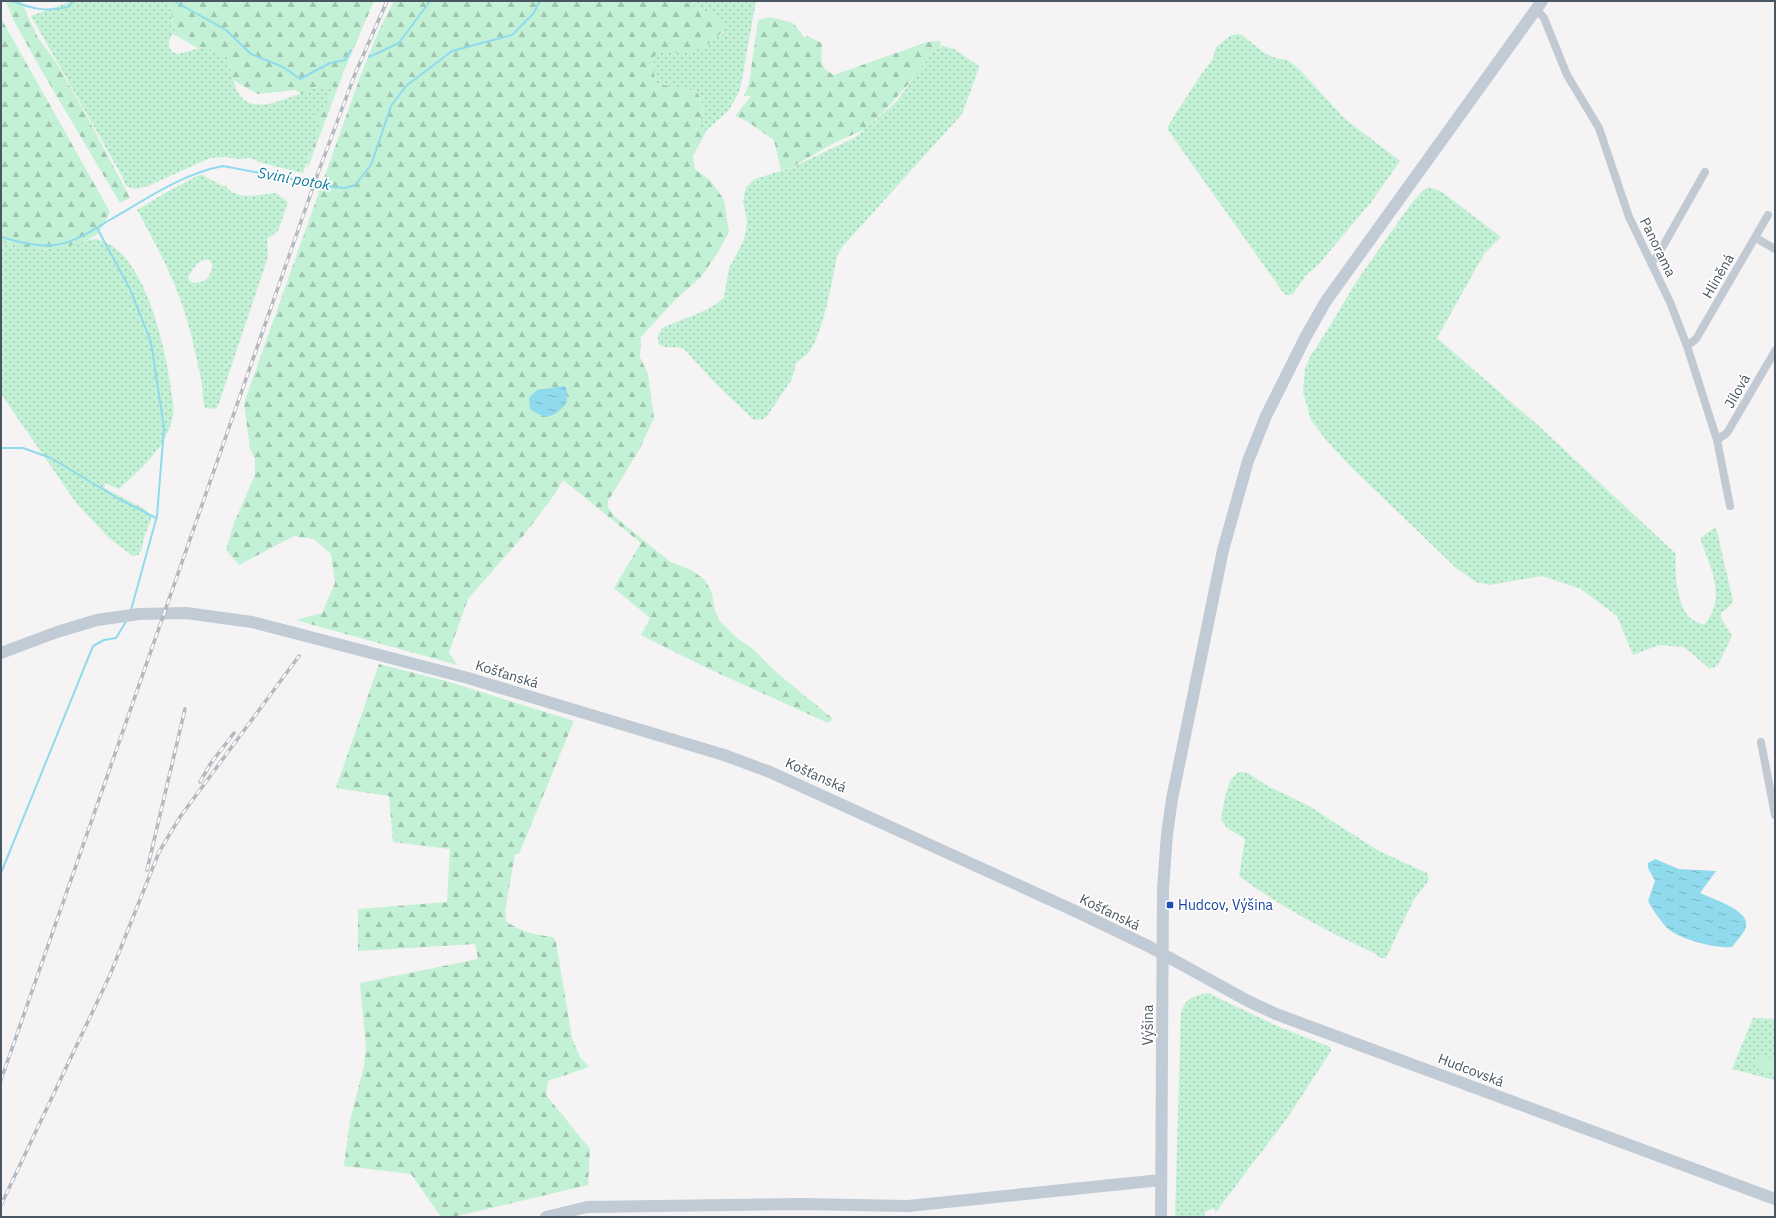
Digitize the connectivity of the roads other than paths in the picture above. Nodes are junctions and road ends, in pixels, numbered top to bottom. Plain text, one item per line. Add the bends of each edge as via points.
1 (1539, 5) edge
2 (1705, 172) dead end
3 (1768, 215) dead end
4 (1756, 238) junction
5 (1775, 249) edge
6 (1651, 262) junction
7 (1688, 346) junction
8 (1775, 351) edge
9 (1717, 440) junction
10 (1730, 506) dead end
11 (1, 653) edge
12 (1761, 742) dead end
13 (1775, 815) edge
14 (1163, 955) junction
15 (1161, 1180) junction
16 (1775, 1199) edge
17 (546, 1217) edge
18 (1161, 1217) edge

1 - 6 street, Panorama via 1567,75 1599,128 1629,217
1 - 14 street, Výšina via 1326,301 1298,352 1256,440 1233,514 1216,584 1169,814 1164,871
2 - 6 street via 1658,255
3 - 4 street, Hliněná
4 - 5 street
4 - 7 street, Hliněná via 1696,340
6 - 7 street, Panorama
7 - 9 street, Panorama
8 - 9 street, Jílová via 1727,433
9 - 10 street, Panorama
11 - 14 street, Košťanská via 97,620 151,613 205,614 252,622 439,670 763,769 1062,905
12 - 13 street
14 - 15 street, Výšina
14 - 16 street, Hudcovská via 1281,1016
15 - 17 street via 908,1206 802,1204 587,1207
15 - 18 street, Výšina

